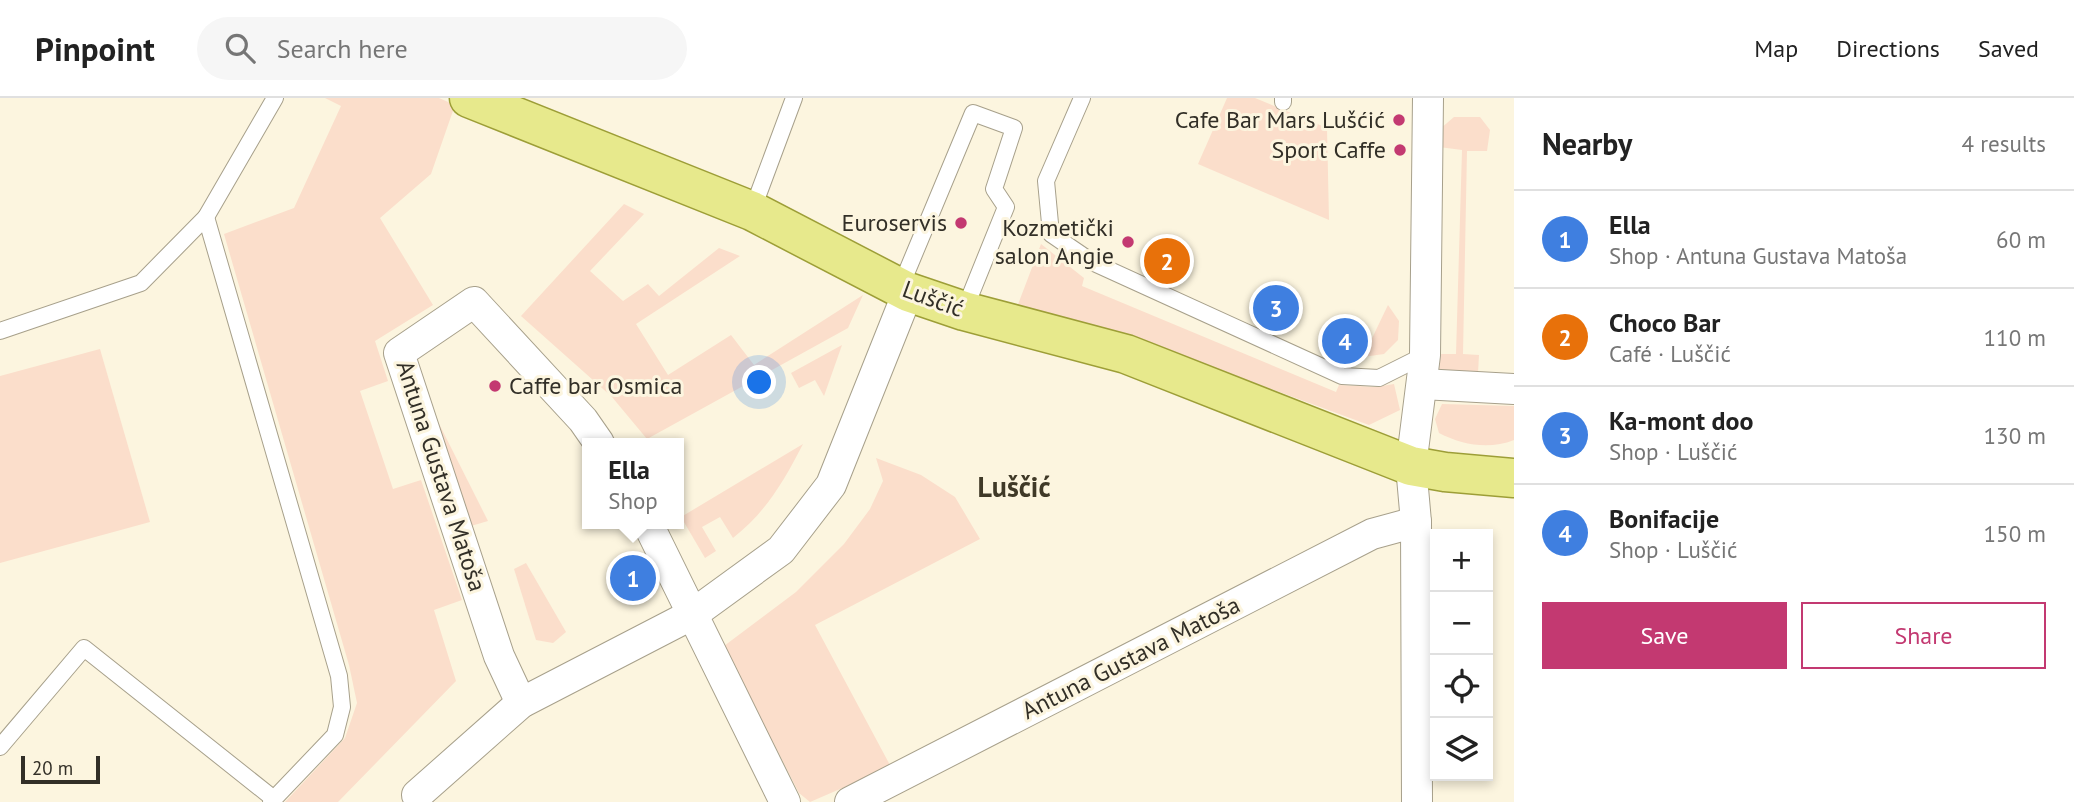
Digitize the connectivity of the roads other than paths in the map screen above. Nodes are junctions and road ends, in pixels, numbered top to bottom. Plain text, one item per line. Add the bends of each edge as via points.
1 (275, 98) edge
2 (469, 98) edge
3 (794, 98) edge
4 (1082, 98) edge
5 (1428, 98) edge
6 (751, 211) junction
7 (206, 217) junction
8 (904, 290) junction
9 (964, 311) junction
10 (0, 331) edge
11 (1425, 355) junction
12 (1422, 384) junction
13 (1514, 389) edge
14 (595, 438) edge
15 (1411, 466) junction
16 (1514, 478) edge
17 (1416, 522) junction
18 (650, 529) edge
19 (693, 614) junction
20 (520, 703) junction
21 (0, 747) edge
22 (417, 795) dead end
23 (273, 801) edge
24 (785, 802) edge
25 (850, 802) edge
26 (1417, 802) edge

1 - 7 lane
2 - 6 main road, Luščić
3 - 6 lane
4 - 11 lane via 1046,181 1051,234 1092,262 1342,376 1379,378
5 - 11 street
6 - 8 main road, Luščić
7 - 10 lane via 141,283
7 - 23 lane via 339,676 342,707 335,735
8 - 9 main road, Luščić
8 - 9 lane via 973,113 1014,128 994,189 1006,207
8 - 19 street via 831,485 781,550
9 - 15 main road, Luščić via 1126,354
11 - 12 street
12 - 13 street
12 - 15 street
14 - 20 street, Antuna Gustava Matoša via 474,302 399,353 499,656
15 - 16 main road, Luščić
15 - 17 street
17 - 25 street, Antuna Gustava Matoša via 1372,534
17 - 26 street
18 - 19 street
19 - 20 street
19 - 24 street
20 - 22 street
21 - 23 lane via 84,648

